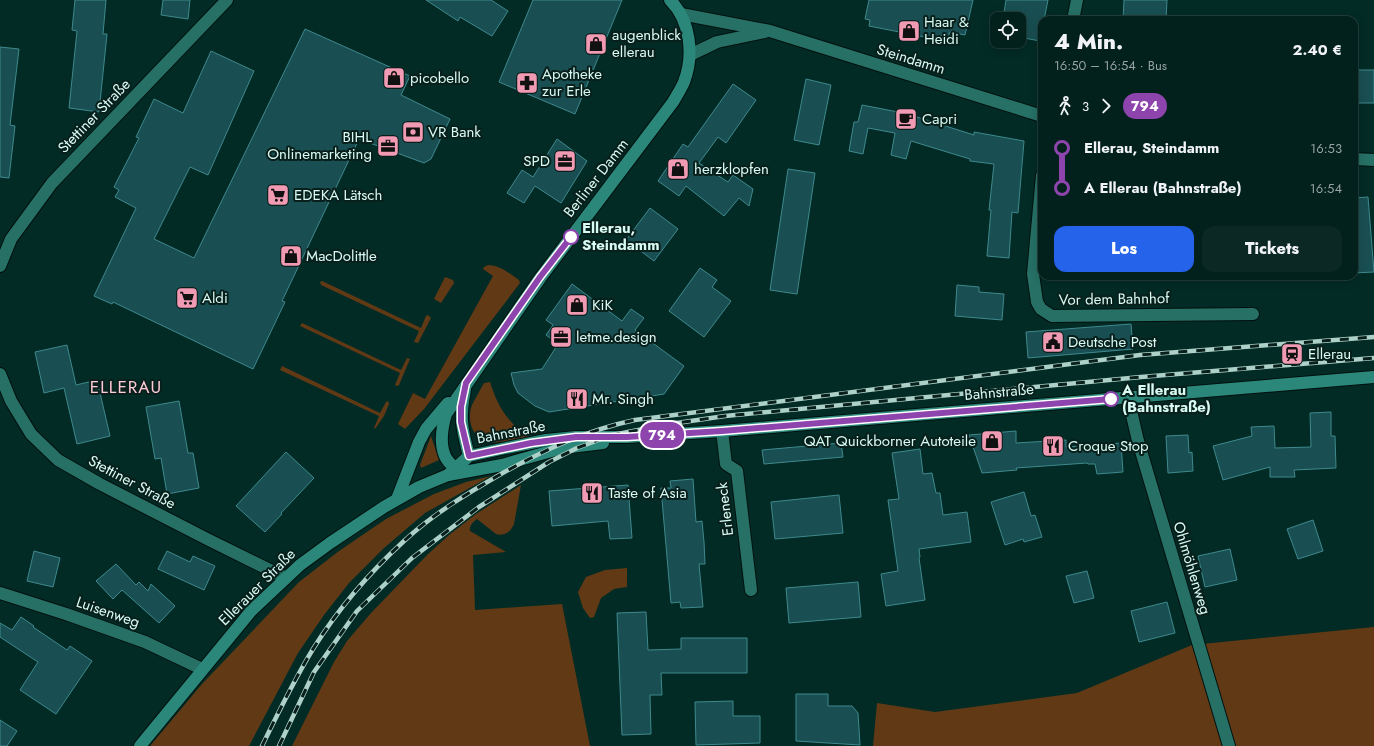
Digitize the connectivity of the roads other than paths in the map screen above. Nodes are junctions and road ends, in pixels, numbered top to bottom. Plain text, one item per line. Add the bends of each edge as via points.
1 (227, 0) edge
2 (670, 0) edge
3 (1077, 0) edge
4 (681, 14) junction
5 (1074, 16) edge
6 (770, 31) junction
7 (690, 55) junction
8 (1038, 115) edge
9 (1358, 159) edge
10 (1374, 160) edge
11 (1038, 219) edge
12 (0, 266) edge
13 (1253, 314) dead end
14 (0, 374) edge
15 (1374, 377) edge
16 (466, 383) junction
17 (1128, 398) junction
18 (722, 431) junction
19 (627, 437) junction
20 (469, 456) junction
21 (457, 472) junction
22 (397, 499) junction
23 (286, 578) junction
24 (751, 590) dead end
25 (0, 593) edge
26 (202, 670) junction
27 (140, 746) edge
28 (1229, 746) edge

1 - 12 street, Stettiner Straße via 52,183 11,239
2 - 4 main road, Berliner Damm
3 - 5 street
4 - 6 street, Steindamm
4 - 7 main road, Berliner Damm via 688,35
6 - 7 street, Steindamm via 717,42
6 - 8 street, Steindamm
7 - 16 main road, Berliner Damm via 684,82 673,102 545,271
9 - 10 street
11 - 13 street, Vor dem Bahnhof via 1033,274 1037,302 1041,309 1052,316
14 - 23 street, Stettiner Straße via 11,401 31,434 58,460 207,540
15 - 17 main road, Bahnstraße
16 - 20 main road, Berliner Damm via 461,422
16 - 21 main road, Berliner Damm via 446,414 442,428 443,449 447,460
16 - 22 main road via 426,429
17 - 18 main road, Bahnstraße
17 - 28 street, Ohlmöhlenweg via 1138,441
18 - 19 main road, Bahnstraße
18 - 24 street, Erleneck via 726,464 737,470
19 - 20 main road, Bahnstraße via 546,440
19 - 21 main road, Bahnstraße via 562,448 502,465
20 - 21 main road, Bahnstraße
21 - 22 main road, Ellerauer Straße
22 - 23 main road, Ellerauer Straße via 330,543
23 - 26 main road, Ellerauer Straße via 251,611
25 - 26 street, Luisenweg via 145,642
26 - 27 main road, Ellerauer Straße

